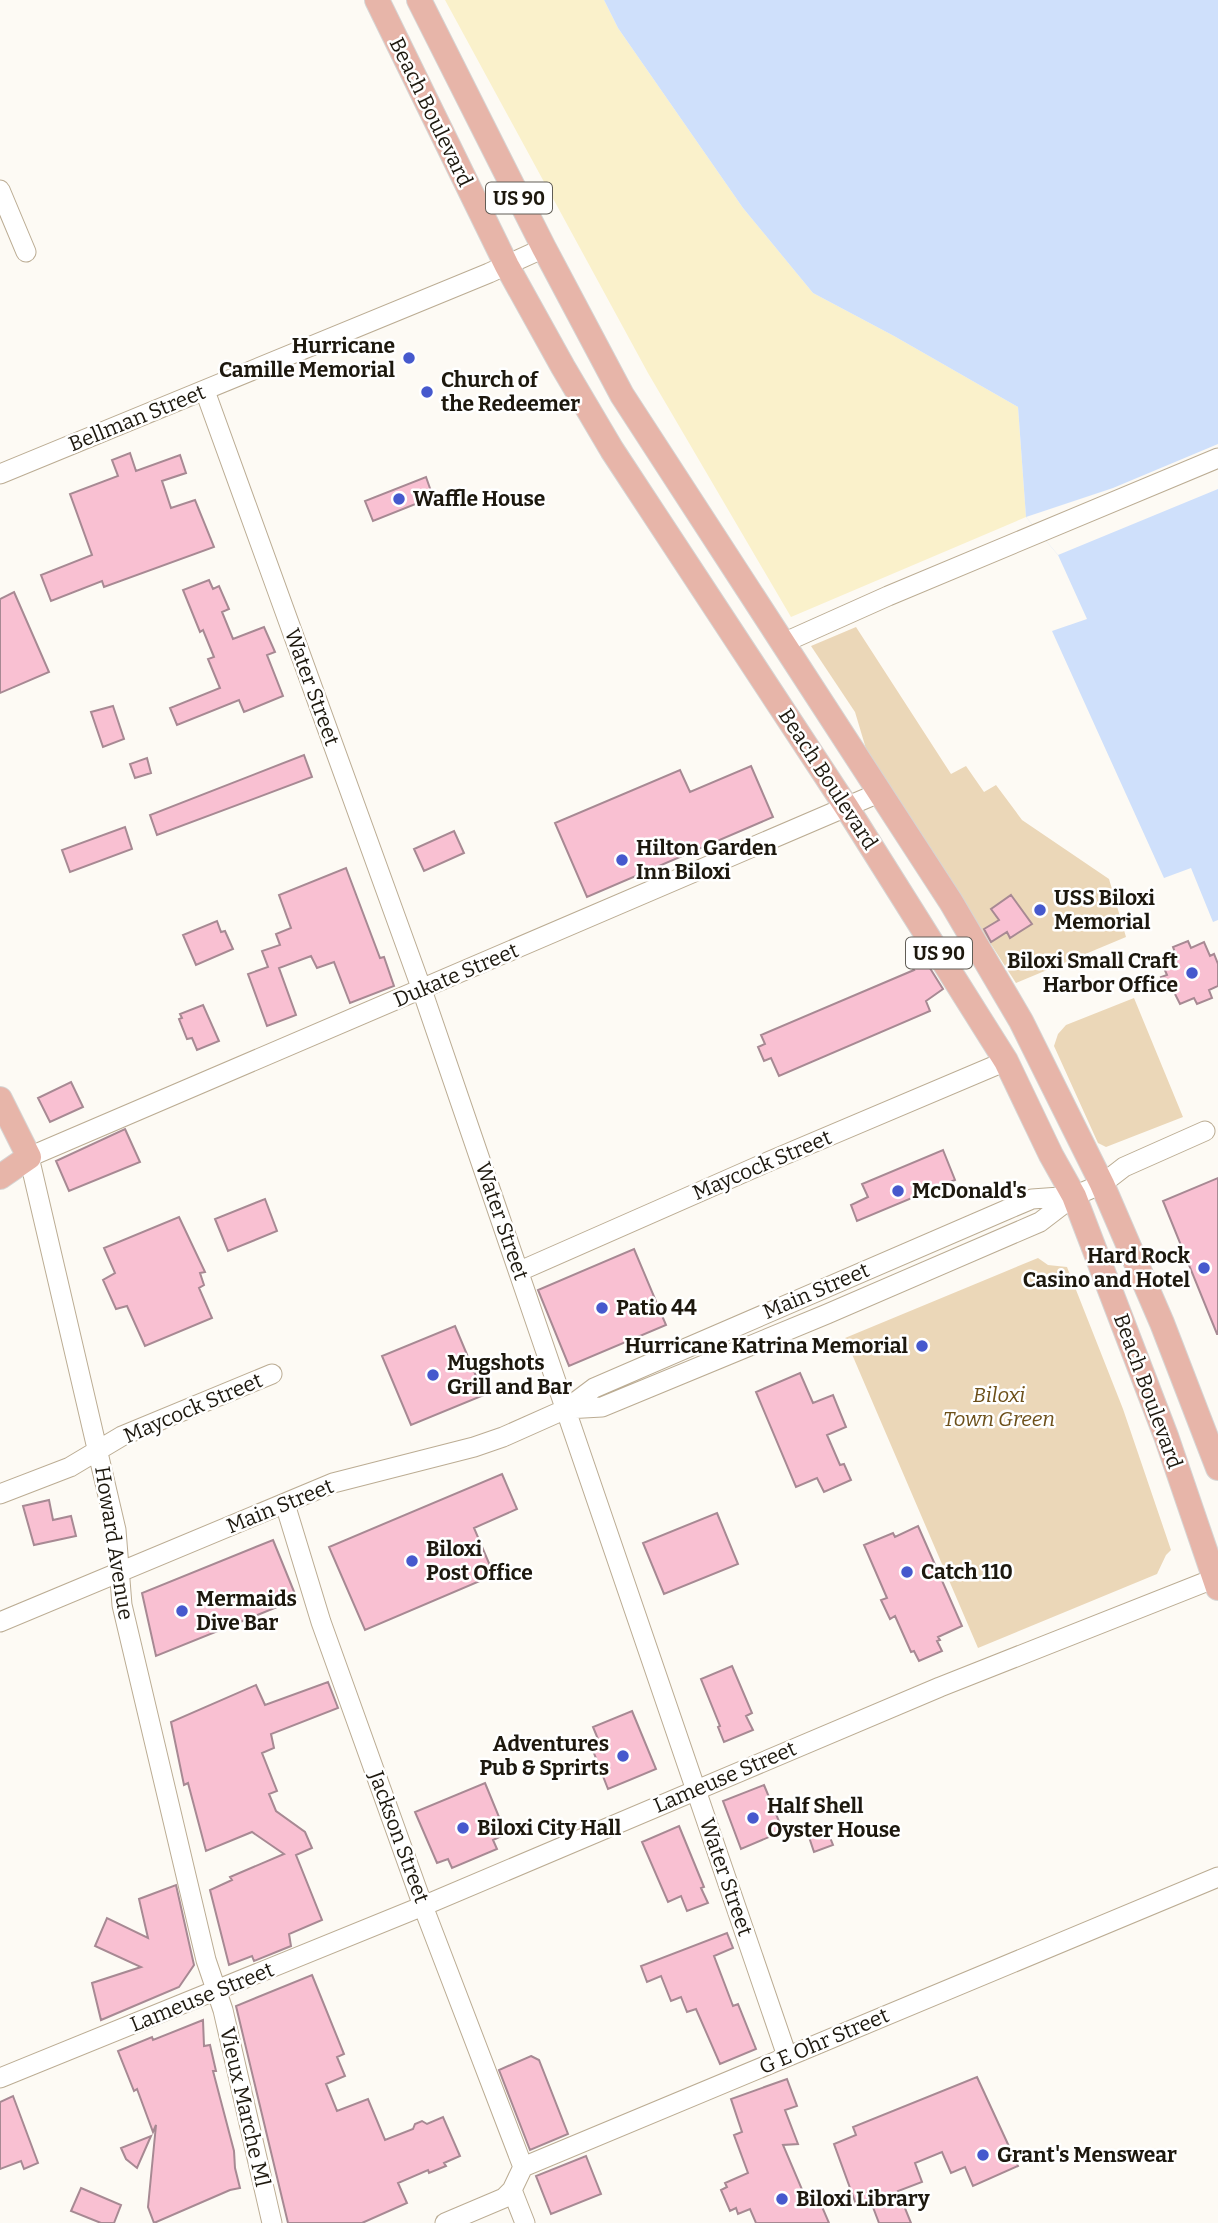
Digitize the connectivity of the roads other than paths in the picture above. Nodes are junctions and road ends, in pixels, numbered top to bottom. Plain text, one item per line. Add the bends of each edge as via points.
1 (377, 0) edge
2 (419, 0) edge
3 (0, 190) edge
4 (544, 248) junction
5 (26, 252) dead end
6 (507, 266) junction
7 (205, 391) junction
8 (1218, 458) edge
9 (0, 474) edge
10 (783, 643) junction
11 (881, 792) junction
12 (847, 808) junction
13 (422, 990) junction
14 (1006, 1061) junction
15 (0, 1100) edge
16 (1205, 1131) dead end
17 (29, 1157) junction
18 (0, 1165) edge
19 (0, 1177) edge
20 (1102, 1184) junction
21 (1074, 1196) junction
22 (520, 1271) junction
23 (272, 1374) dead end
24 (566, 1409) junction
25 (99, 1451) junction
26 (1218, 1468) edge
27 (0, 1494) edge
28 (285, 1504) junction
29 (120, 1571) junction
30 (1217, 1581) edge
31 (0, 1622) edge
32 (696, 1789) junction
33 (1218, 1877) edge
34 (423, 1906) junction
35 (217, 1992) junction
36 (787, 2056) junction
37 (0, 2078) edge
38 (523, 2167) junction
39 (512, 2190) junction
40 (272, 2223) edge
41 (445, 2223) edge
42 (525, 2223) edge

1 - 6 main road, Beach Boulevard / US 90
2 - 4 main road, Beach Boulevard / US 90
3 - 5 street
4 - 6 street, Bellman Street
4 - 10 main road, Beach Boulevard / US 90 via 622,395
6 - 7 street, Bellman Street
6 - 12 main road, Beach Boulevard / US 90 via 612,450
7 - 9 street, Bellman Street
7 - 13 street, Water Street
8 - 10 street
10 - 11 main road, Beach Boulevard / US 90
11 - 12 street, Dukate Street
11 - 20 main road, Beach Boulevard / US 90 via 987,960
12 - 13 street, Dukate Street
12 - 14 main road, Beach Boulevard / US 90
13 - 17 street, Dukate Street
13 - 22 street, Water Street
14 - 21 main road, Beach Boulevard / US 90
14 - 22 street, Maycock Street
15 - 17 main road, Howard Avenue
16 - 20 street, Main Street via 1124,1167
17 - 18 main road
17 - 19 main road
17 - 25 street, Howard Avenue
20 - 21 street, Main Street
20 - 26 main road, Beach Boulevard / US 90
21 - 24 street, Main Street via 1032,1199 594,1388
21 - 30 main road, Beach Boulevard / US 90
22 - 24 street, Water Street
23 - 25 street, Maycock Street via 122,1436
24 - 28 street, Main Street via 474,1447 332,1483
24 - 32 street, Water Street
25 - 27 street, Maycock Street
25 - 29 street, Howard Avenue
28 - 29 street, Main Street
28 - 34 street, Jackson Street via 321,1622
29 - 31 street, Main Street
29 - 35 street, Howard Avenue via 122,1605
30 - 32 street, Lameuse Street via 1024,1653
32 - 34 street, Lameuse Street
32 - 36 street, Water Street
33 - 36 street, G E Ohr Street
34 - 35 street, Lameuse Street
34 - 38 street, Jackson Street
35 - 37 street, Lameuse Street
35 - 40 street, Vieux Marche Ml
36 - 38 street, G E Ohr Street
38 - 39 street
39 - 41 street via 496,2203
39 - 42 street

